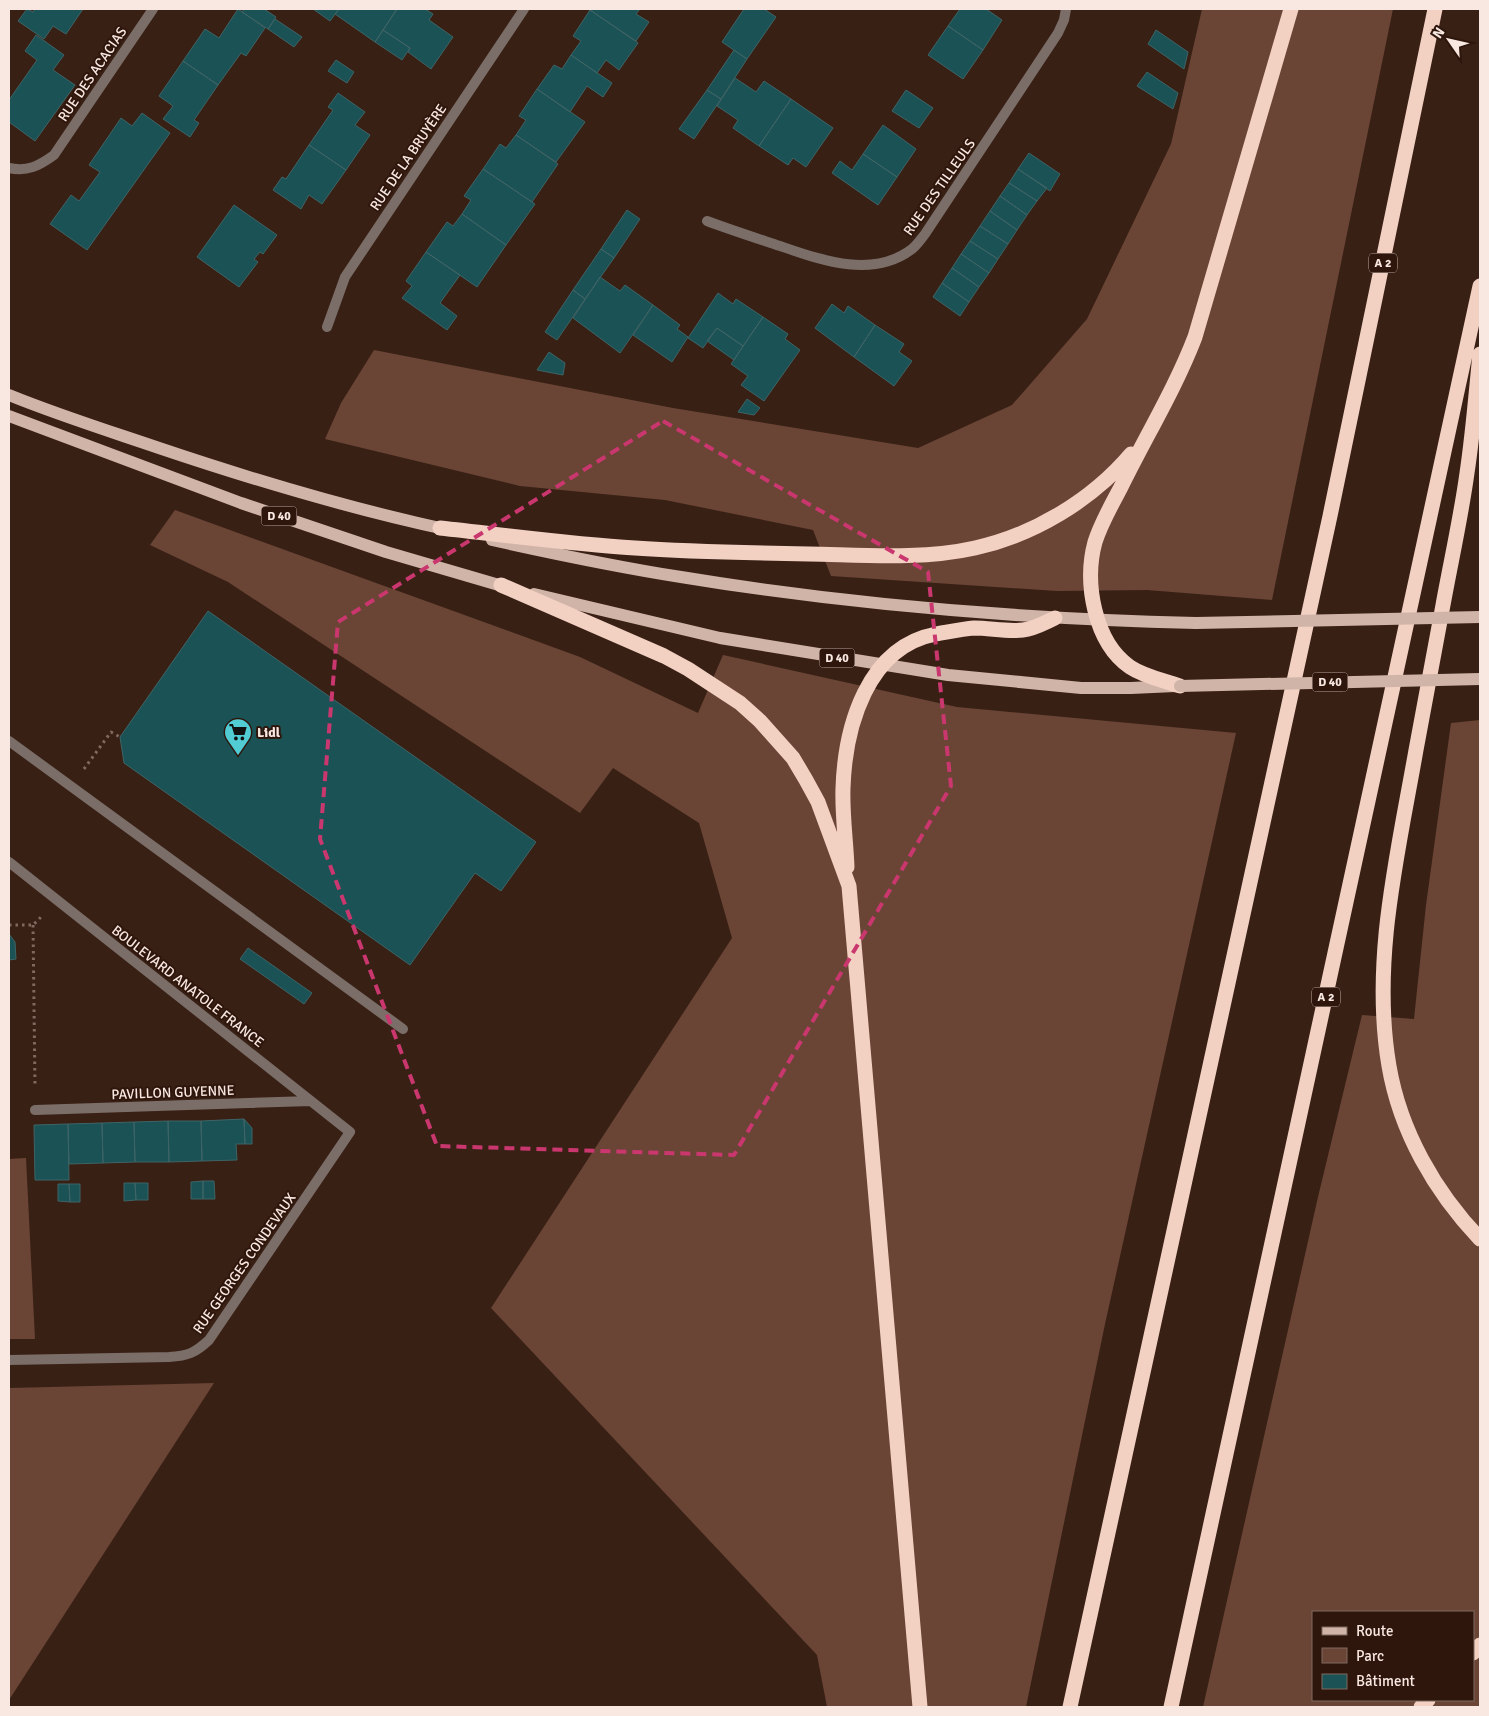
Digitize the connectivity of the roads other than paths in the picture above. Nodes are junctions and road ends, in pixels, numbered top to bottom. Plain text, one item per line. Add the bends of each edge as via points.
1 (153, 9) edge
2 (524, 9) edge
3 (1066, 9) edge
4 (1291, 9) edge
5 (1436, 9) edge
6 (9, 168) edge
7 (707, 222) dead end
8 (1480, 286) edge
9 (327, 327) dead end
10 (1480, 354) edge
11 (9, 394) edge
12 (9, 416) edge
13 (1144, 440) junction
14 (440, 528) junction
15 (501, 586) junction
16 (1480, 617) edge
17 (1055, 618) junction
18 (1097, 620) junction
19 (882, 666) junction
20 (1480, 678) edge
21 (1180, 686) junction
22 (9, 741) edge
23 (9, 862) edge
24 (849, 886) junction
25 (404, 1029) dead end
26 (311, 1101) junction
27 (35, 1110) road end
28 (350, 1132) joint
29 (1480, 1239) edge
30 (9, 1360) edge
31 (920, 1707) edge
32 (1070, 1707) edge
33 (1171, 1707) edge

1 - 6 street, RUE DES ACACIAS via 54,155 34,168
2 - 9 street, RUE DE LA BRUYÈRE via 345,277
3 - 7 street, RUE DES TILLEULS via 1058,33 925,234 914,248 901,256 855,265 819,260
4 - 13 highway via 1195,337 1184,365
5 - 32 highway, A 2 via 1330,516
8 - 33 highway, A 2
10 - 29 highway via 1467,473 1389,913 1384,1005 1385,1037 1393,1083 1414,1143 1446,1197
11 - 14 main road, D 40 via 225,470
12 - 15 main road, D 40 via 241,503 386,552
13 - 14 highway via 1109,478 1069,508 997,542 946,552 862,555 710,552 633,548
13 - 18 highway via 1095,542 1092,597
14 - 17 main road, D 40 via 719,583 836,599
15 - 19 main road, D 40 via 720,638
15 - 24 highway via 664,656 740,703 771,733 802,773 818,802
16 - 18 main road, D 40, bridge via 1196,623
17 - 18 main road, D 40
17 - 19 highway via 1024,630 973,628 934,634 895,653
18 - 21 highway via 1105,638 1129,666 1144,675
19 - 21 main road, D 40 via 1061,686
19 - 24 highway via 860,703 847,748 843,786
20 - 21 main road, D 40, bridge
22 - 25 street
23 - 26 street, BOULEVARD ANATOLE FRANCE
24 - 31 highway
26 - 27 street, PAVILLON GUYENNE
26 - 28 street, BOULEVARD ANATOLE FRANCE
28 - 30 street, RUE GEORGES CONDEVAUX via 209,1340 198,1350 186,1356 169,1357

